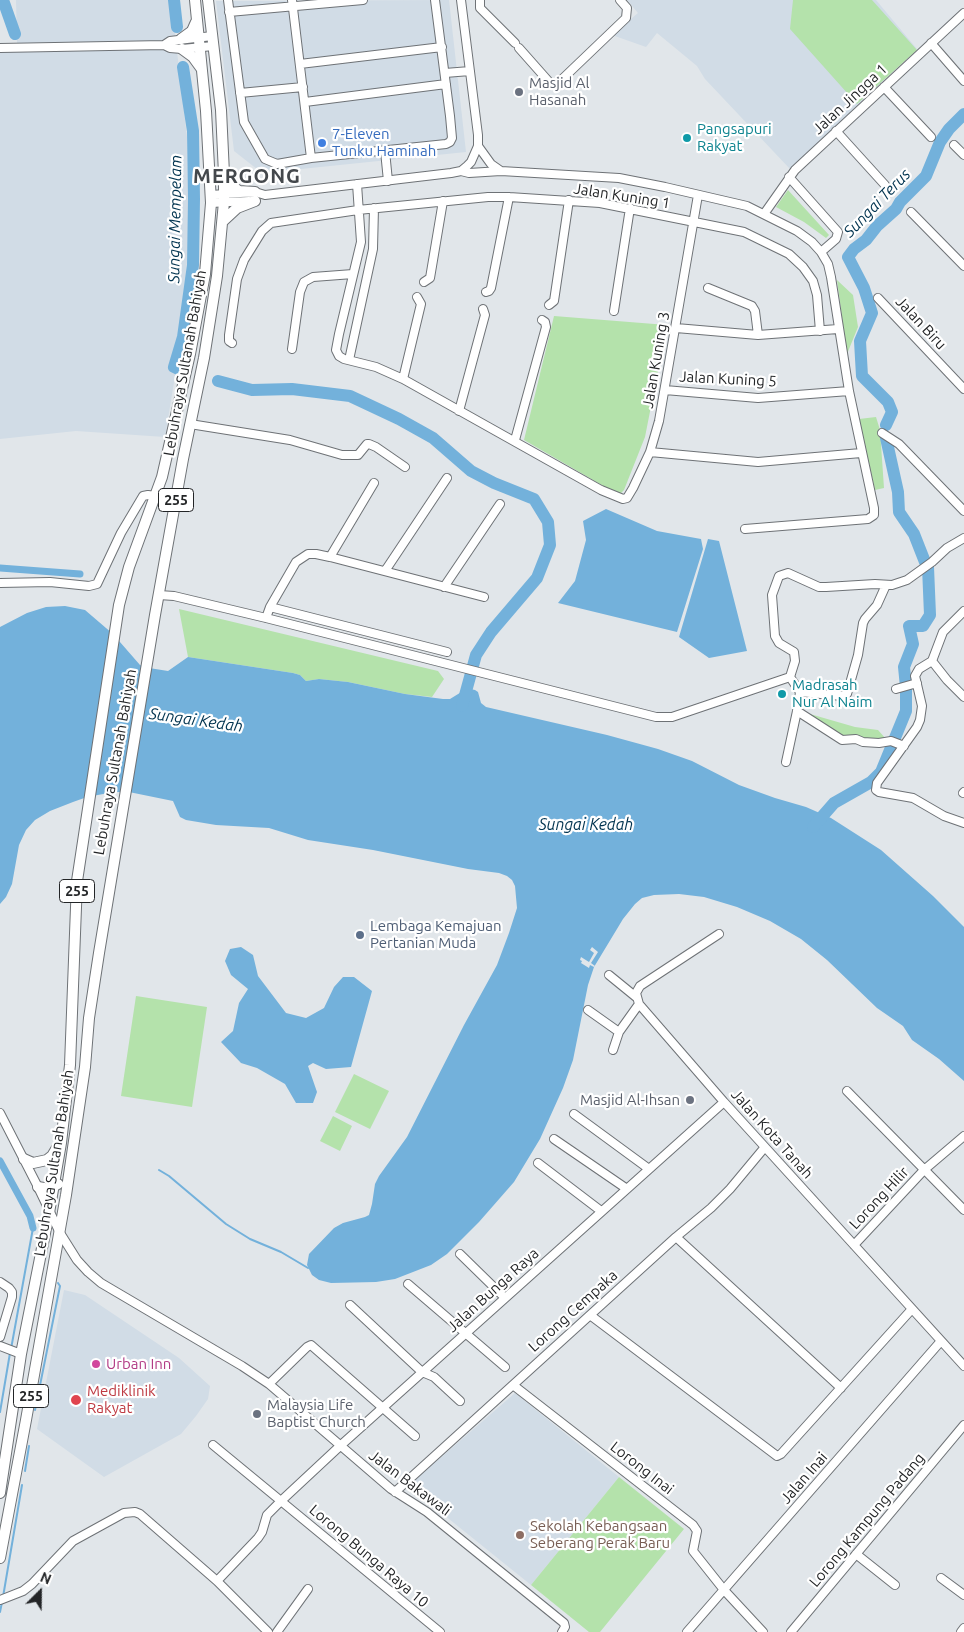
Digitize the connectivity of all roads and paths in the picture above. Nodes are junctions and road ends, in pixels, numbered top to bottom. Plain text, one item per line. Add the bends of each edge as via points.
1 (195, 0) edge
2 (208, 0) edge
3 (228, 0) edge
4 (363, 0) edge
5 (435, 0) edge
6 (461, 0) edge
7 (480, 0) edge
8 (620, 0) edge
9 (292, 3) edge
10 (229, 12) junction
11 (964, 13) edge
12 (196, 18) junction
13 (212, 41) junction
14 (199, 42) junction
15 (931, 43) junction
16 (181, 44) junction
17 (442, 47) junction
18 (0, 48) edge
19 (300, 64) junction
20 (202, 71) junction
21 (470, 72) junction
22 (445, 73) junction
23 (964, 81) edge
24 (446, 84) junction
25 (303, 87) junction
26 (884, 87) junction
27 (240, 94) junction
28 (305, 102) junction
29 (836, 131) junction
30 (931, 137) dead end
31 (954, 145) dead end
32 (478, 146) junction
33 (385, 151) junction
34 (964, 155) edge
35 (311, 158) junction
36 (461, 171) junction
37 (502, 171) junction
38 (224, 174) junction
39 (789, 177) junction
40 (388, 180) junction
41 (357, 184) junction
42 (884, 185) dead end
43 (698, 195) junction
44 (258, 196) junction
45 (509, 197) junction
46 (224, 198) junction
47 (211, 199) junction
48 (444, 200) junction
49 (569, 200) junction
50 (374, 208) junction
51 (630, 208) junction
52 (358, 210) junction
53 (911, 212) dead end
54 (764, 214) junction
55 (223, 221) junction
56 (695, 222) junction
57 (821, 252) junction
58 (964, 266) edge
59 (354, 274) junction
60 (427, 280) dead end
61 (708, 288) dead end
62 (486, 292) dead end
63 (417, 297) dead end
64 (878, 298) dead end
65 (549, 305) dead end
66 (483, 309) dead end
67 (614, 310) dead end
68 (542, 320) dead end
69 (676, 328) junction
70 (838, 329) junction
71 (820, 331) junction
72 (758, 335) junction
73 (232, 344) dead end
74 (292, 349) dead end
75 (349, 360) junction
76 (403, 379) junction
77 (964, 389) edge
78 (665, 390) junction
79 (849, 392) junction
80 (459, 411) junction
81 (190, 424) junction
82 (882, 433) dead end
83 (515, 440) junction
84 (650, 452) junction
85 (861, 453) junction
86 (405, 467) dead end
87 (447, 478) dead end
88 (374, 483) dead end
89 (156, 496) junction
90 (500, 504) dead end
91 (964, 511) edge
92 (744, 529) dead end
93 (964, 538) edge
94 (330, 557) junction
95 (385, 571) junction
96 (0, 583) edge
97 (886, 585) junction
98 (444, 587) junction
99 (159, 595) junction
100 (484, 597) dead end
101 (270, 607) junction
102 (964, 611) edge
103 (266, 618) junction
104 (448, 652) dead end
105 (932, 661) junction
106 (790, 677) junction
107 (914, 684) junction
108 (899, 688) dead end
109 (800, 692) junction
110 (964, 698) edge
111 (797, 711) junction
112 (902, 745) junction
113 (786, 762) dead end
114 (964, 823) edge
115 (719, 934) dead end
116 (609, 975) dead end
117 (637, 1001) junction
118 (588, 1010) dead end
119 (619, 1032) junction
120 (613, 1050) dead end
121 (847, 1091) dead end
122 (724, 1102) junction
123 (0, 1112) edge
124 (574, 1114) dead end
125 (964, 1136) edge
126 (554, 1139) dead end
127 (61, 1143) junction
128 (765, 1147) junction
129 (24, 1159) junction
130 (538, 1163) dead end
131 (649, 1169) junction
132 (924, 1170) junction
133 (68, 1173) junction
134 (38, 1187) junction
135 (53, 1188) junction
136 (627, 1189) junction
137 (964, 1210) edge
138 (601, 1212) junction
139 (49, 1213) junction
140 (60, 1233) junction
141 (676, 1237) junction
142 (854, 1245) junction
143 (460, 1254) dead end
144 (0, 1282) edge
145 (408, 1284) dead end
146 (505, 1298) junction
147 (350, 1304) dead end
148 (912, 1309) junction
149 (590, 1315) junction
150 (466, 1333) junction
151 (0, 1337) edge
152 (941, 1341) junction
153 (2, 1349) edge
154 (18, 1353) junction
155 (964, 1366) edge
156 (506, 1367) dead end
157 (422, 1372) junction
158 (269, 1384) junction
159 (513, 1385) junction
160 (841, 1388) junction
161 (460, 1401) dead end
162 (382, 1408) junction
163 (964, 1425) edge
164 (415, 1436) dead end
165 (213, 1444) dead end
166 (340, 1446) junction
167 (1, 1479) edge
168 (395, 1492) junction
169 (0, 1493) edge
170 (282, 1501) junction
171 (856, 1554) junction
172 (0, 1558) edge
173 (941, 1578) dead end
174 (217, 1581) junction
175 (895, 1585) dead end
176 (308, 1589) dead end
177 (724, 1590) junction
178 (964, 1595) edge
179 (2, 1600) edge
180 (964, 1628) edge
181 (268, 1632) edge
182 (276, 1632) edge
183 (440, 1632) edge
184 (562, 1632) edge
185 (687, 1632) edge
186 (763, 1632) edge
187 (791, 1632) edge
188 (961, 1632) edge

1 - 12 main road, Lebuhraya Sultanah Bahiyah / 255
2 - 13 main road, Lebuhraya Sultanah Bahiyah / 255
3 - 10 street
4 - 9 street
5 - 17 street
6 - 21 street
7 - 8 street via 480,8 550,84 556,85 626,18 628,8
9 - 10 street
9 - 19 street
10 - 27 street
11 - 15 street, Jalan Jingga 1
12 - 14 main road, Lebuhraya Sultanah Bahiyah / 255
12 - 16 main road via 196,25
13 - 14 street
13 - 38 main road, Lebuhraya Sultanah Bahiyah / 255
14 - 16 street
14 - 20 main road, Lebuhraya Sultanah Bahiyah / 255
15 - 23 street
15 - 26 street, Jalan Jingga 1
16 - 18 street via 170,41 164,45
16 - 20 main road
17 - 19 street
17 - 22 street
19 - 25 street
20 - 47 main road, Lebuhraya Sultanah Bahiyah / 255
21 - 22 street
21 - 32 street
22 - 24 street
24 - 28 street
24 - 33 street via 452,138 446,144
25 - 27 street
25 - 28 street
26 - 29 street, Jalan Jingga 1
26 - 30 street
27 - 35 street via 247,130 265,160 277,164
28 - 35 street
29 - 39 street, Jalan Jingga 1
29 - 42 street
31 - 34 street
32 - 36 street via 471,162
32 - 37 street
33 - 35 street
33 - 40 street
36 - 37 street
36 - 40 street
37 - 43 street via 618,178
38 - 44 main road via 233,187
38 - 46 main road, Lebuhraya Sultanah Bahiyah / 255
39 - 54 street, Jalan Jingga 1
39 - 57 street via 838,232 836,239
40 - 41 street
41 - 44 street
41 - 52 street
43 - 54 street via 747,206
43 - 56 street, Jalan Kuning 3
44 - 46 street
44 - 55 main road
45 - 48 street, Jalan Kuning 1
45 - 49 street, Jalan Kuning 1
45 - 62 street via 491,288
46 - 47 street
46 - 55 main road, Lebuhraya Sultanah Bahiyah / 255
47 - 89 main road, Lebuhraya Sultanah Bahiyah / 255 via 205,274 166,463
48 - 50 street, Jalan Kuning 1
48 - 60 street
49 - 51 street, Jalan Kuning 1
49 - 65 street via 554,301
50 - 52 street, Jalan Kuning 1
50 - 75 street via 373,249
51 - 56 street, Jalan Kuning 1
51 - 67 street
52 - 59 street via 361,242
52 - 73 street, Jalan Kuning 1 via 266,226 244,260 237,279 229,335
53 - 58 street
54 - 57 street via 797,231
55 - 81 main road, Lebuhraya Sultanah Bahiyah / 255 via 204,358
56 - 69 street, Jalan Kuning 3
56 - 71 street, Jalan Kuning 1 via 744,232 789,254 813,281
57 - 70 street via 828,264
59 - 74 street via 313,277 304,282
59 - 75 street via 336,350 342,358
61 - 72 street via 752,306
63 - 76 street via 421,304
64 - 77 street, Jalan Biru
66 - 80 street via 485,315
68 - 83 street via 546,327
69 - 72 street
69 - 78 street, Jalan Kuning 3
70 - 71 street
70 - 79 street
71 - 72 street
75 - 76 street
76 - 80 street
78 - 79 street, Jalan Kuning 5 via 758,398
78 - 84 street, Jalan Kuning 3
79 - 85 street
80 - 83 street
81 - 86 street via 290,440 342,455 358,455 369,444
81 - 99 main road, Lebuhraya Sultanah Bahiyah / 255
82 - 91 street via 899,444
83 - 84 street, Jalan Kuning 3 via 623,499 627,498
84 - 85 street via 758,462
85 - 92 street via 874,508 874,515 868,520
87 - 95 street
88 - 94 street
89 - 96 street via 142,496 96,584
89 - 127 main road, Lebuhraya Sultanah Bahiyah / 255 via 133,555 120,605 78,881 70,1066
90 - 98 street
93 - 97 street via 907,580
94 - 95 street
94 - 101 street via 316,554 301,557
95 - 98 street
97 - 106 street via 826,588 788,574 779,576 772,595 775,636 779,643 794,652
97 - 109 street via 877,605 863,623 847,694
98 - 100 street
99 - 103 street
99 - 133 main road, Lebuhraya Sultanah Bahiyah / 255 via 89,1018
101 - 103 street
101 - 104 street
102 - 105 street via 943,632
103 - 106 street via 664,718
105 - 107 street via 916,672
105 - 110 street
106 - 109 street
107 - 108 street
107 - 112 street via 922,714 917,727
109 - 111 street
111 - 112 street via 842,740 891,741
111 - 113 street
112 - 114 street via 876,790 913,798 944,816
115 - 117 street via 640,986
116 - 117 street, Jalan Kota Tanah
117 - 119 street
117 - 122 street, Jalan Kota Tanah
118 - 119 street
119 - 120 street
121 - 132 street
122 - 128 street, Jalan Kota Tanah
122 - 131 street, Jalan Bunga Raya
123 - 129 street, Jalan Bakawali
124 - 131 street
125 - 132 street, Lorong Hilir
126 - 136 street
127 - 129 main road via 52,1156 40,1163
127 - 135 main road, Lebuhraya Sultanah Bahiyah / 255
128 - 141 street, Lorong Cempaka via 730,1189
128 - 142 street, Jalan Kota Tanah
129 - 134 street, Jalan Bakawali
130 - 138 street
131 - 136 street, Jalan Bunga Raya
132 - 137 street
132 - 142 street, Lorong Hilir
133 - 135 main road
133 - 140 main road, Lebuhraya Sultanah Bahiyah / 255
134 - 135 main road
134 - 139 street, Jalan Bakawali
135 - 139 main road, Lebuhraya Sultanah Bahiyah / 255
136 - 138 street, Jalan Bunga Raya
138 - 146 street, Jalan Bunga Raya
139 - 140 street, Jalan Bakawali
139 - 154 main road, Lebuhraya Sultanah Bahiyah / 255
140 - 158 street, Jalan Bakawali via 79,1263 101,1283
140 - 172 main road, Lebuhraya Sultanah Bahiyah / 255
141 - 149 street, Lorong Cempaka
141 - 160 street
142 - 148 street, Jalan Kota Tanah
143 - 146 street
144 - 151 street via 12,1292
145 - 150 street
146 - 150 street, Jalan Bunga Raya
147 - 157 street
148 - 152 street, Jalan Kota Tanah
148 - 160 street
149 - 159 street, Lorong Cempaka
149 - 160 street via 777,1456
150 - 156 street
150 - 157 street, Jalan Bunga Raya
152 - 155 street, Jalan Kota Tanah
152 - 177 street, Jalan Inai
153 - 154 street
154 - 167 main road, Lebuhraya Sultanah Bahiyah / 255
157 - 161 street via 434,1377
157 - 162 street, Jalan Bunga Raya
158 - 162 street via 311,1345
158 - 166 street, Jalan Bakawali
159 - 168 street, Lorong Cempaka
159 - 177 street, Lorong Inai via 693,1525 697,1531 693,1551
162 - 164 street
162 - 166 street, Jalan Bunga Raya
163 - 171 street, Lorong Kampung Padang
165 - 170 street, Lorong Bunga Raya 10
166 - 168 street, Jalan Bakawali
166 - 170 street, Jalan Bunga Raya
167 - 169 main road, Lebuhraya Sultanah Bahiyah / 255
168 - 184 street, Jalan Bakawali via 427,1512 564,1623
170 - 174 street, Jalan Bunga Raya via 267,1515 258,1538
170 - 183 street, Lorong Bunga Raya 10
171 - 175 street
171 - 187 street, Lorong Kampung Padang
173 - 178 street
174 - 179 street via 140,1514 129,1511 73,1541 32,1584
174 - 181 street
176 - 182 street
177 - 185 street, Jalan Inai
177 - 186 street, Lorong Inai
180 - 188 street

